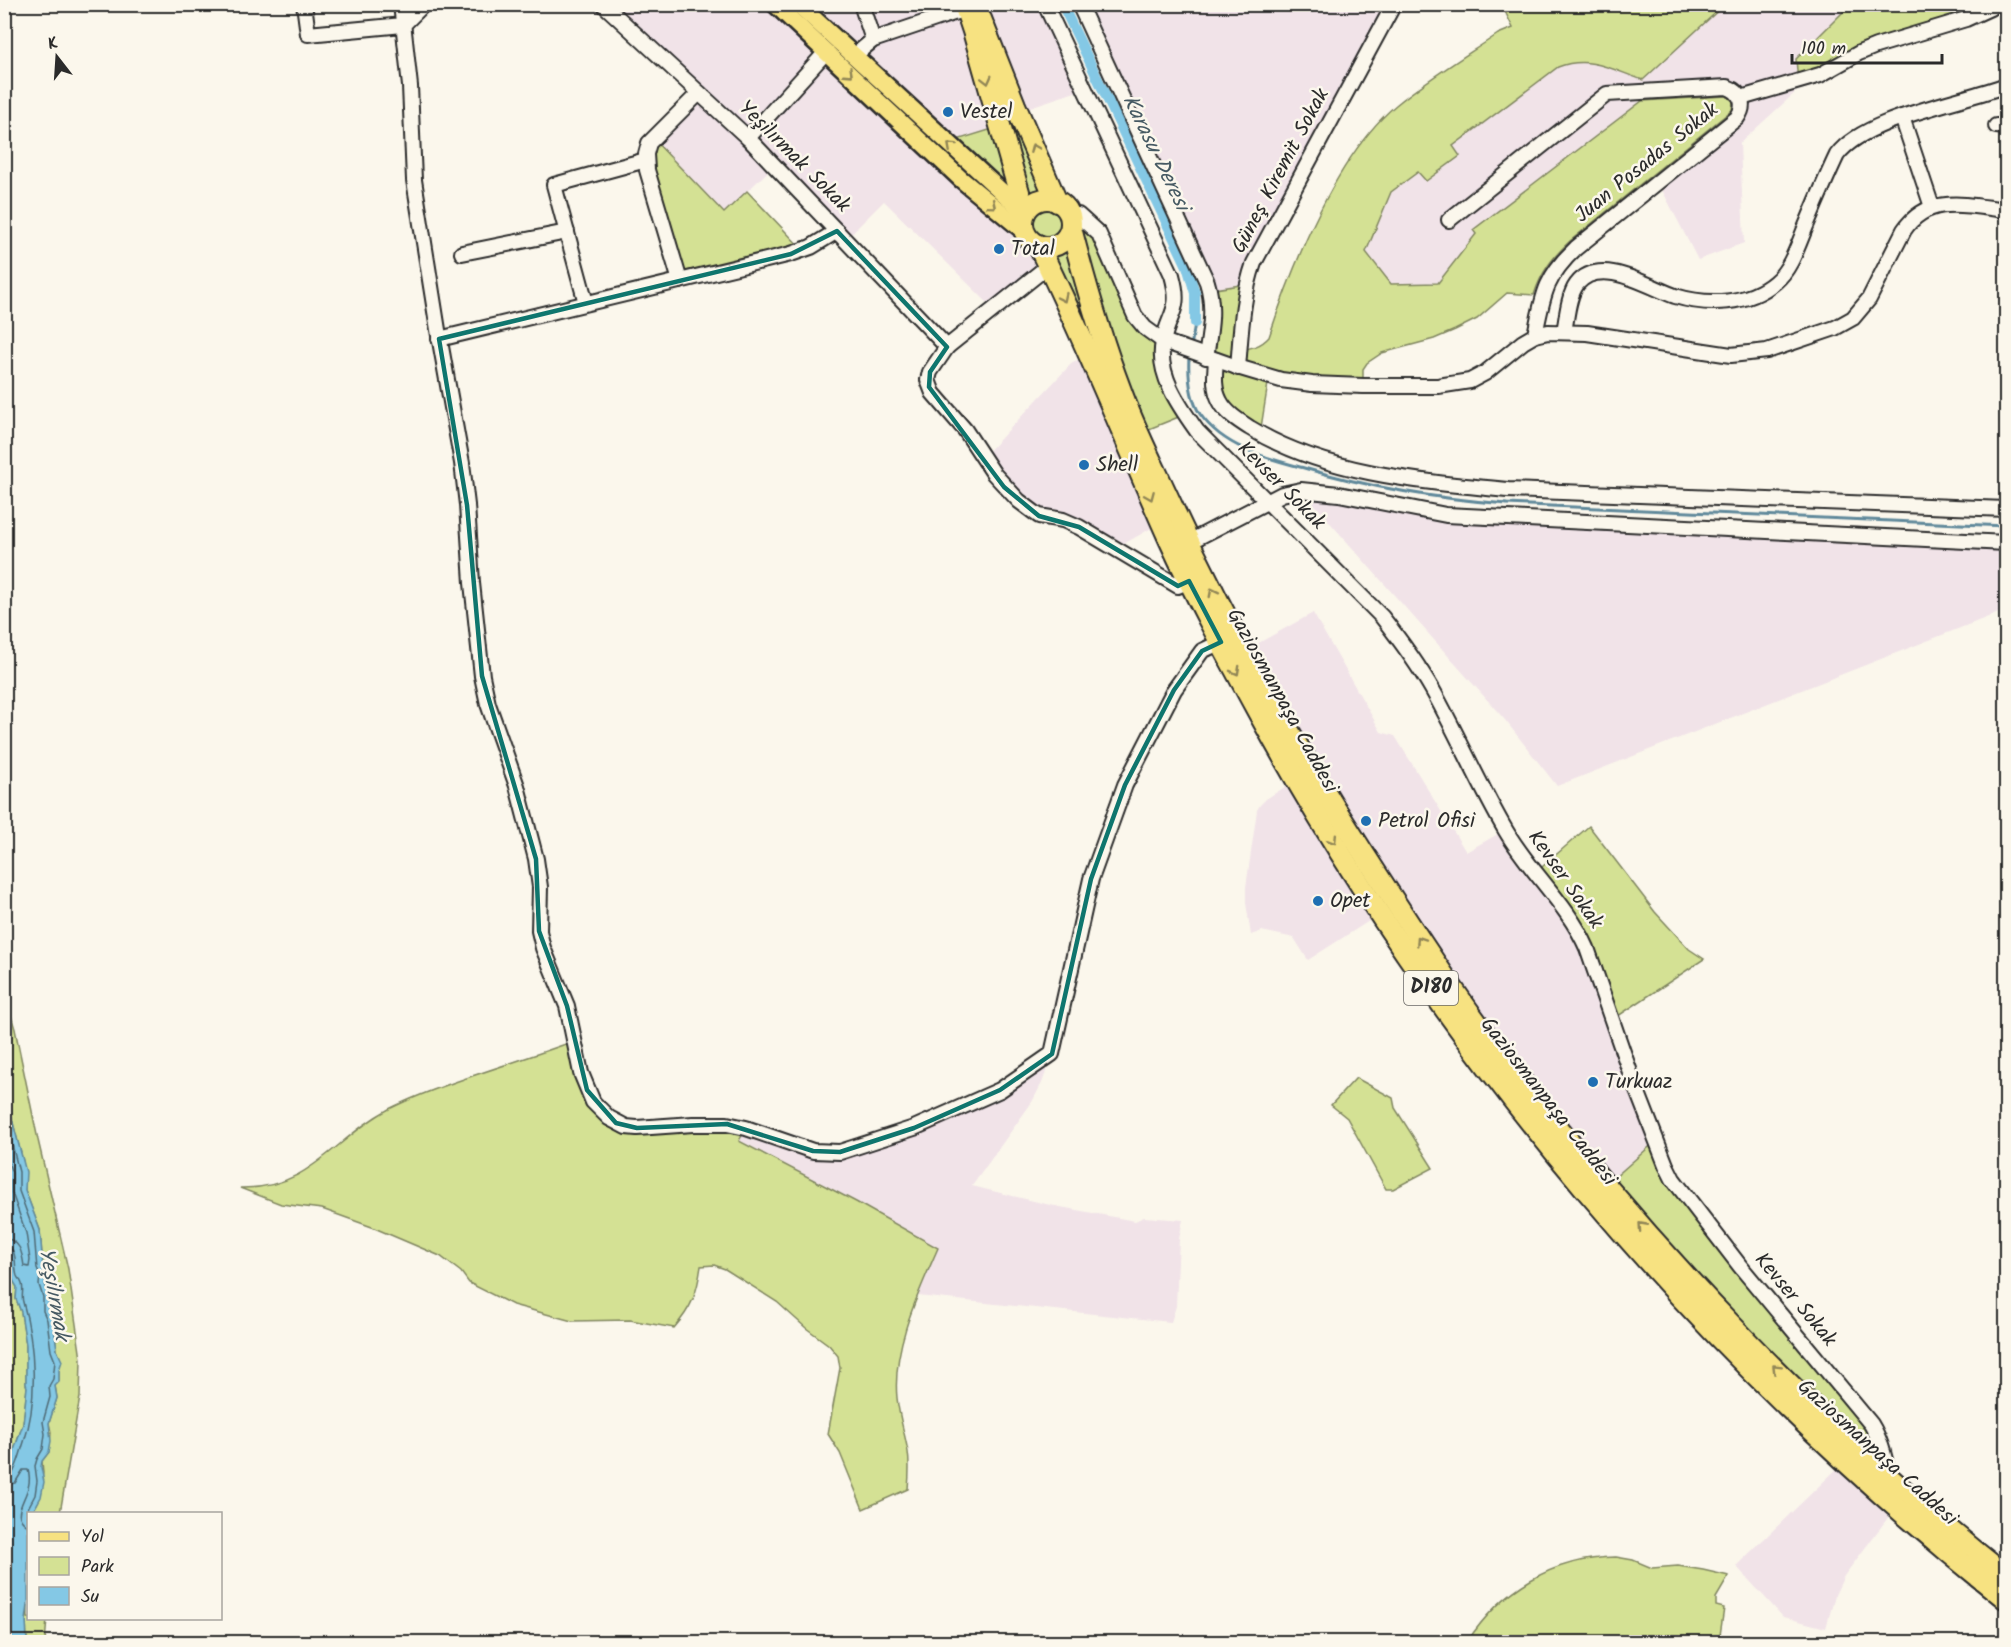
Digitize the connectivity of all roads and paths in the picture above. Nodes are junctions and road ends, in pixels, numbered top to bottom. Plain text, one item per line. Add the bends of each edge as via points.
1 (304, 4) edge
2 (401, 4) edge
3 (424, 4) edge
4 (603, 4) edge
5 (775, 4) edge
6 (798, 4) edge
7 (861, 4) edge
8 (1045, 4) edge
9 (1079, 4) edge
10 (1394, 4) edge
11 (1999, 4) edge
12 (968, 6) edge
13 (945, 10) edge
14 (403, 25) junction
15 (873, 40) junction
16 (826, 52) junction
17 (854, 56) junction
18 (2007, 85) edge
19 (699, 93) junction
20 (1741, 98) junction
21 (1902, 117) junction
22 (748, 138) junction
23 (646, 160) junction
24 (1057, 202) junction
25 (1932, 207) junction
26 (2007, 210) edge
27 (1449, 220) dead end
28 (1071, 223) junction
29 (1029, 230) junction
30 (837, 231) junction
31 (567, 232) junction
32 (462, 253) dead end
33 (1048, 266) junction
34 (680, 280) junction
35 (586, 303) junction
36 (1564, 332) junction
37 (1535, 335) junction
38 (439, 339) junction
39 (1163, 341) junction
40 (947, 346) junction
41 (1207, 357) junction
42 (1238, 368) junction
43 (1267, 502) junction
44 (2007, 509) edge
45 (1188, 542) junction
46 (2007, 543) edge
47 (1189, 582) junction
48 (1221, 642) junction
49 (1887, 1475) junction
50 (2007, 1576) edge
51 (2007, 1599) edge

1 - 14 street via 308,34
2 - 14 street
3 - 14 street
4 - 19 street, Yeşilırmak Sokak
5 - 16 main road, Gaziosmanpaşa Caddesi
6 - 17 main road, Gaziosmanpaşa Caddesi
7 - 15 street
8 - 39 street via 1172,275 1176,304
9 - 41 street via 1207,282 1212,311
10 - 42 street, Güneş Kiremit Sokak via 1254,263 1242,308
11 - 20 street via 1966,19 1859,52 1820,75
12 - 13 street
24 -> 12 highway, Gaziosmanpaşa Caddesi
12 -> 29 highway, D180
13 - 15 street
14 - 38 street via 414,180
15 - 17 street
16 - 22 street
16 -> 29 main road, Gaziosmanpaşa Caddesi via 963,180
29 -> 17 main road, Gaziosmanpaşa Caddesi
18 - 21 street
19 - 22 street, Yeşilırmak Sokak
19 - 23 street via 653,139
20 - 27 street, Juan Posadas Sokak via 1727,87 1607,94
20 - 37 street, Juan Posadas Sokak via 1742,109 1737,118 1576,248 1555,270 1545,289
21 - 25 street
21 - 36 street via 1843,147 1790,262 1768,288 1746,298 1718,302 1677,296 1612,272 1597,272 1583,278 1573,292
22 - 30 street, Yeşilırmak Sokak
23 - 31 street via 554,185
23 - 34 street
24 - 28 highway, Gaziosmanpaşa Caddesi via 1066,208
24 - 29 highway via 1039,201 1031,206
25 - 26 street
25 - 36 street via 1910,222 1863,308 1835,328 1744,355
28 - 29 highway via 1066,238 1056,246 1047,247
28 - 39 street via 1078,215 1099,234 1135,316
28 - 45 highway, Gaziosmanpaşa Caddesi / D180 via 1092,304 1122,394
29 - 33 highway, Gaziosmanpaşa Caddesi / D180
30 - 34 street via 791,254
30 - 40 street, Yeşilırmak Sokak
31 - 32 street
31 - 35 street
33 - 40 street
33 -> 47 highway, Gaziosmanpaşa Caddesi / D180
34 - 35 street
35 - 38 street
36 - 37 street
37 - 42 street via 1485,373 1455,385 1312,384
38 - 48 street via 462,463 478,648 488,704 517,786 539,874 539,931 567,1006 581,1073 593,1102 616,1123 637,1128 728,1124 813,1151 840,1152 914,1128 1000,1090 1052,1054 1090,879 1125,785 1174,690 1202,651
39 - 41 street
39 - 43 street, Kevser Sokak via 1161,353 1167,380 1185,414
40 - 47 street via 930,372 929,387 1018,501 1039,516 1079,527 1178,586
41 - 42 street
41 - 44 street via 1220,402 1243,423 1285,447 1377,474 1508,490
43 - 45 street
43 - 46 street via 1301,489 1446,515
43 - 49 street, Kevser Sokak via 1382,617 1405,646 1432,689 1505,830 1580,932 1673,1179 1871,1424 1885,1453
49 -> 45 highway, Gaziosmanpaşa Caddesi / D180 via 1814,1407 1693,1282 1613,1193 1510,1066 1399,909 1311,772
47 - 48 highway, Gaziosmanpaşa Caddesi / D180
48 -> 51 highway, Gaziosmanpaşa Caddesi / D180 via 1296,780 1380,914 1495,1077 1570,1171 1672,1286 1800,1418 1876,1489
49 - 50 highway, Gaziosmanpaşa Caddesi / D180

